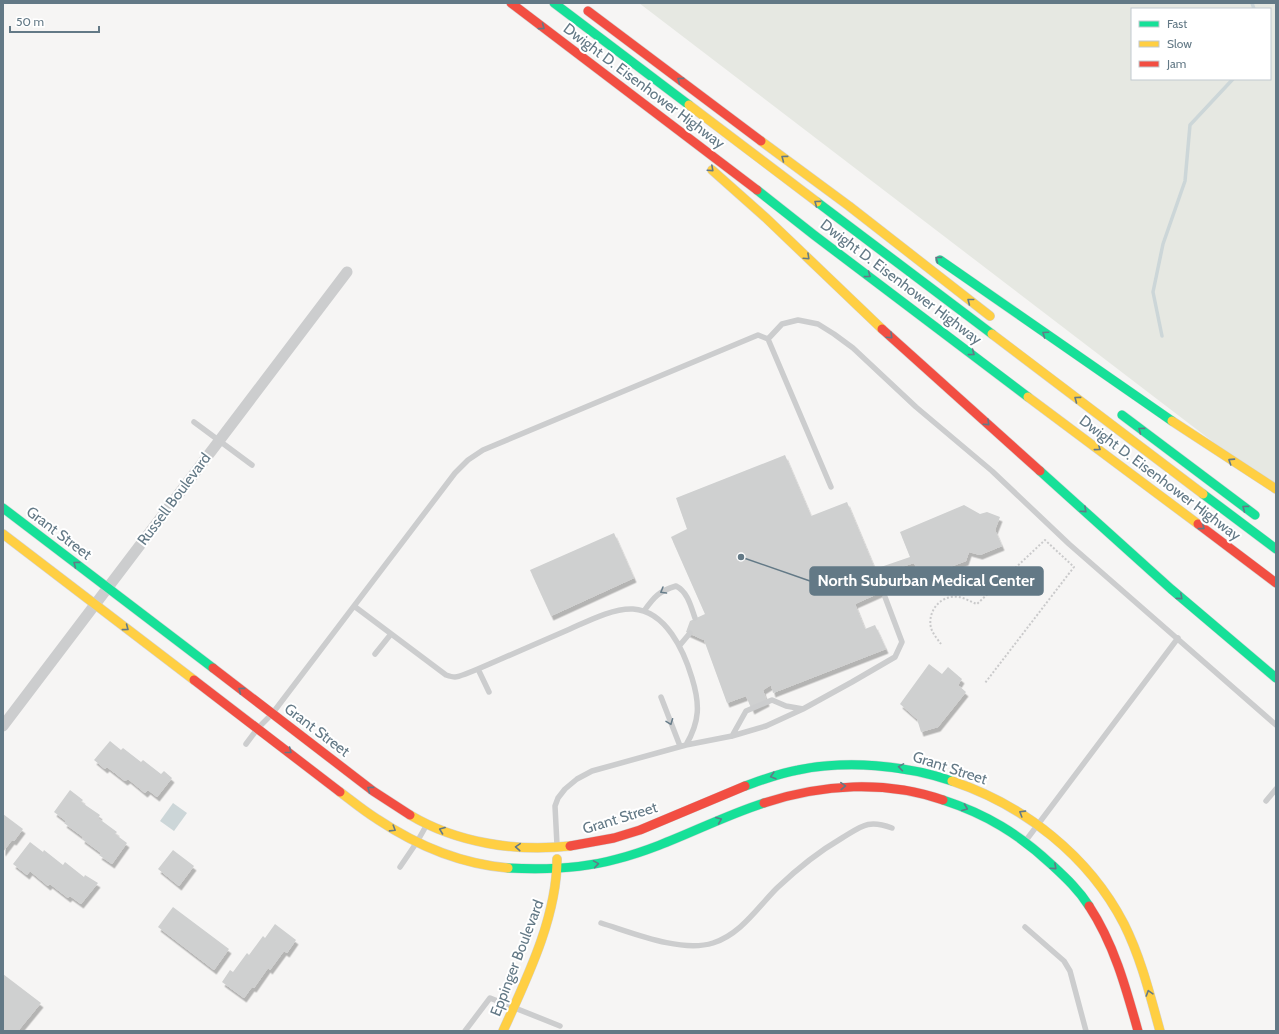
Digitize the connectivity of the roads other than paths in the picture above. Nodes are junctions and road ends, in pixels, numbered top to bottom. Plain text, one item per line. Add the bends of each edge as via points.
1 (511, 3) edge
2 (554, 3) edge
3 (581, 6) dead end
4 (609, 78) junction
5 (693, 153) dead end
6 (704, 163) dead end
7 (849, 206) junction
8 (882, 219) dead end
9 (814, 235) junction
10 (931, 254) dead end
11 (869, 265) dead end
12 (346, 272) dead end
13 (996, 320) dead end
14 (768, 339) junction
15 (1116, 410) dead end
16 (194, 422) dead end
17 (219, 440) junction
18 (252, 465) dead end
19 (831, 487) dead end
20 (1276, 489) edge
21 (3, 508) edge
22 (1264, 522) dead end
23 (3, 534) edge
24 (1276, 549) edge
25 (1276, 583) edge
26 (107, 588) junction
27 (885, 597) dead end
28 (94, 604) junction
29 (354, 606) junction
30 (644, 611) junction
31 (695, 618) dead end
32 (690, 633) dead end
33 (392, 634) junction
34 (1178, 638) junction
35 (680, 645) junction
36 (375, 654) dead end
37 (478, 669) junction
38 (1276, 678) edge
39 (489, 692) dead end
40 (661, 697) dead end
41 (803, 709) junction
42 (272, 714) junction
43 (1276, 725) edge
44 (3, 726) edge
45 (258, 728) junction
46 (732, 736) junction
47 (246, 744) dead end
48 (683, 746) junction
49 (1276, 789) edge
50 (1266, 801) dead end
51 (427, 824) junction
52 (1038, 824) junction
53 (892, 828) dead end
54 (1025, 841) junction
55 (417, 842) junction
56 (557, 847) junction
57 (400, 866) dead end
58 (558, 868) junction
59 (601, 923) dead end
60 (1025, 927) dead end
61 (514, 1007) junction
62 (560, 1026) dead end
63 (465, 1031) edge
64 (503, 1031) edge
65 (1086, 1031) edge
66 (1138, 1031) edge
67 (1160, 1031) edge

1 -> 4 main road, Dwight D. Eisenhower Highway
24 -> 2 main road
7 -> 3 main road, Dwight D. Eisenhower Highway
4 - 5 main road
4 - 9 main road, Dwight D. Eisenhower Highway
6 -> 38 main road via 776,227 896,342 1171,589
7 - 8 main road
13 -> 7 main road, Dwight D. Eisenhower Highway
9 - 11 main road
9 -> 25 main road, Dwight D. Eisenhower Highway
20 -> 10 main road via 1151,407
12 - 17 street, Russell Boulevard
14 - 19 lane
14 - 29 lane via 758,335 483,450 455,473
14 - 34 lane via 782,324 798,320 818,324 834,334 872,364 916,408 992,471 1069,544
22 -> 15 main road, Dwight D. Eisenhower Highway
16 - 17 lane
17 - 18 lane
17 - 26 street, Russell Boulevard
26 -> 21 main road, Grant Street
23 - 28 main road
26 - 28 street, Russell Boulevard
42 -> 26 main road, Grant Street
27 - 41 lane via 902,642 895,657
28 - 44 street, Russell Boulevard
28 -> 45 main road
29 - 33 lane
29 - 42 lane
31 -> 30 lane via 686,596 681,588 676,586 665,589 653,598
30 - 35 lane via 667,627
30 - 37 lane via 632,609 606,613
32 - 35 lane
33 - 36 lane
33 - 37 lane via 446,675 455,677
34 - 43 lane
34 - 52 lane
35 - 48 lane via 697,695 697,719 693,733
37 - 39 lane
40 -> 48 lane
41 - 46 lane via 766,726
41 - 46 lane via 772,700 746,711
42 - 45 lane
51 -> 42 main road, Grant Street via 373,791
45 - 47 lane
45 -> 55 main road via 376,819
46 - 48 lane
48 - 56 lane via 592,771 577,779 565,789 555,806
49 - 50 lane
51 - 55 lane
56 -> 51 main road, Grant Street via 491,844
52 - 54 lane
52 -> 56 main road, Grant Street via 988,794 924,772 886,765 828,765 771,777 641,830 601,841
67 -> 52 main road, Grant Street via 1142,968 1122,922 1098,884 1078,860 1061,842
53 - 59 lane via 879,823 864,824 811,857 733,934 713,943 685,946
58 -> 54 main road via 593,865 627,857 765,803 823,787 889,788 934,796 978,813
54 -> 66 main road via 1064,875 1086,901 1102,927 1125,986
55 - 57 lane
55 - 58 main road via 463,859 485,864 520,868
56 - 58 main road, Eppinger Boulevard
58 - 61 main road, Eppinger Boulevard via 552,911
60 - 65 lane via 1058,954 1070,971
61 - 62 lane
61 - 63 lane via 490,998
61 - 64 main road, Eppinger Boulevard

